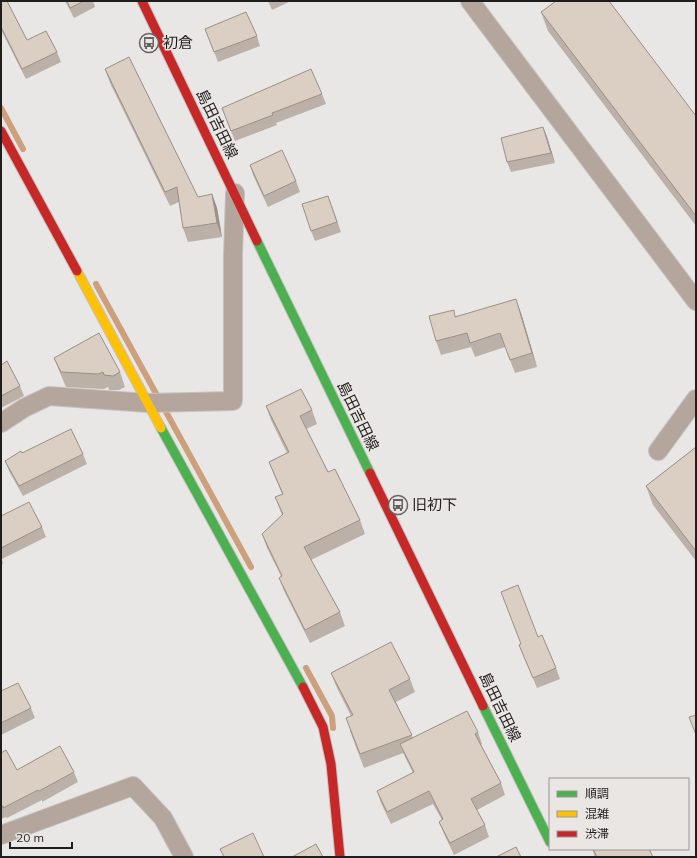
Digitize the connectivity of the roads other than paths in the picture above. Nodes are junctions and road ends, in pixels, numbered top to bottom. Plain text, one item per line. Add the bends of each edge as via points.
1 (142, 1) edge
2 (470, 1) edge
3 (1, 131) edge
4 (235, 193) junction
5 (696, 301) edge
6 (696, 399) edge
7 (148, 403) junction
8 (1, 422) edge
9 (658, 451) dead end
10 (1, 835) edge
11 (549, 840) edge
12 (184, 857) edge
13 (340, 857) edge

1 - 4 main road, 島田吉田線
2 - 5 street
3 - 7 main road
4 - 7 street via 233,401
4 - 11 main road, 島田吉田線
6 - 9 street
7 - 8 street via 49,396
7 - 13 main road via 323,726 331,764
10 - 12 street via 134,786 163,818

